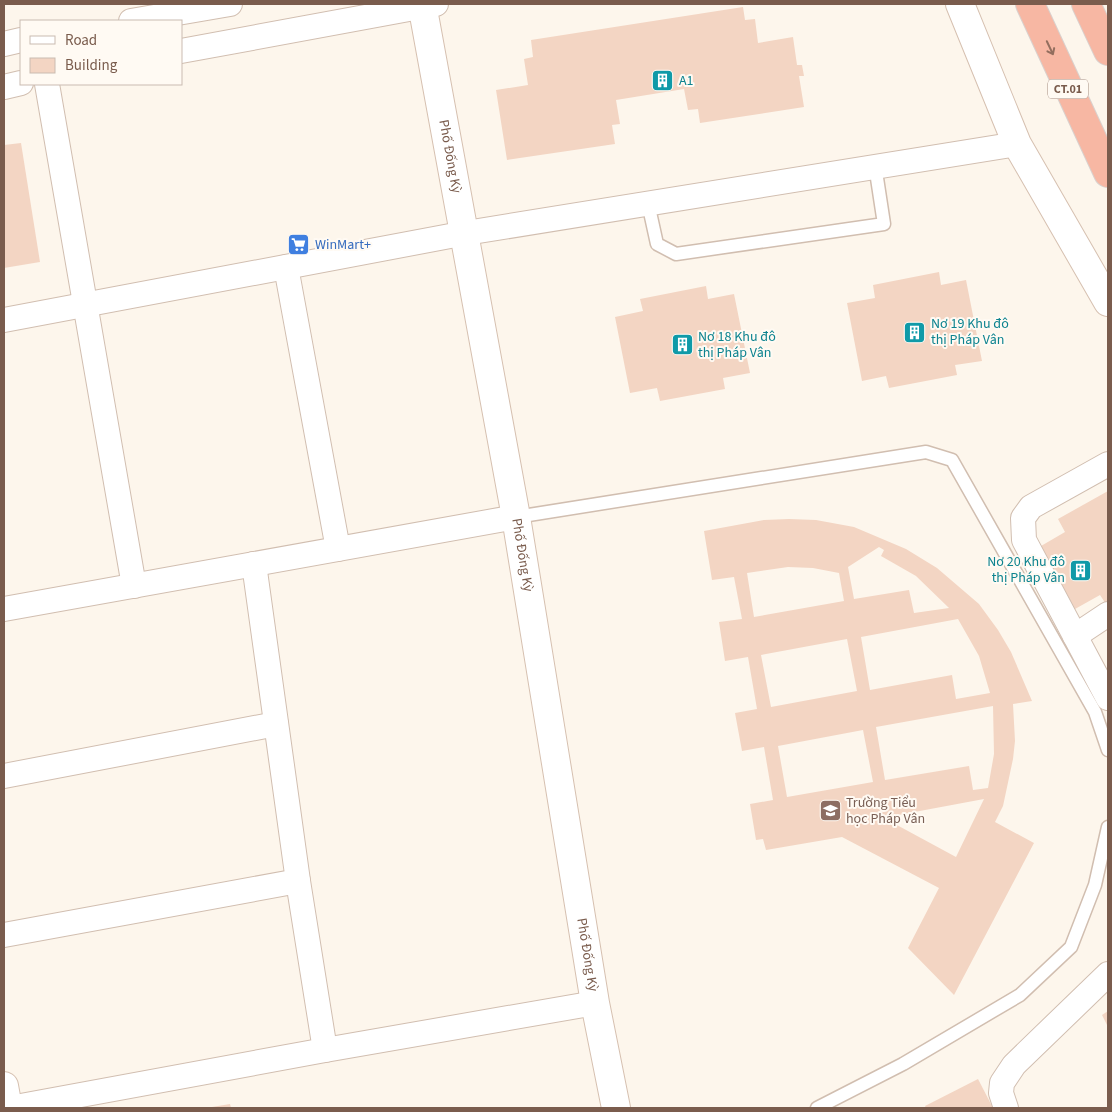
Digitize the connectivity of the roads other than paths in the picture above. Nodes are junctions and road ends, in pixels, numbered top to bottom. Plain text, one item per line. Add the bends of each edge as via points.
1 (232, 4) edge
2 (960, 4) edge
3 (1030, 4) edge
4 (1086, 4) edge
5 (427, 5) edge
6 (137, 20) edge
7 (20, 40) edge
8 (239, 40) junction
9 (4, 44) edge
10 (182, 51) edge
11 (1108, 51) edge
12 (20, 83) edge
13 (47, 85) edge
14 (4, 87) edge
15 (1017, 144) junction
16 (875, 165) junction
17 (1108, 173) edge
18 (648, 203) junction
19 (466, 234) junction
20 (286, 267) junction
21 (1108, 302) edge
22 (86, 305) junction
23 (4, 320) edge
24 (1108, 464) edge
25 (516, 517) junction
26 (338, 549) junction
27 (254, 564) junction
28 (134, 586) junction
29 (4, 609) edge
30 (1108, 614) edge
31 (1075, 636) junction
32 (1108, 698) edge
33 (276, 724) junction
34 (1108, 750) edge
35 (4, 776) edge
36 (1108, 827) edge
37 (298, 881) junction
38 (4, 935) edge
39 (1108, 974) edge
40 (595, 1003) junction
41 (325, 1050) junction
42 (4, 1086) edge
43 (9, 1108) edge
44 (616, 1108) edge
45 (817, 1108) edge
46 (1006, 1108) edge

1 - 6 street
1 - 8 street
2 - 15 street
3 -> 17 highway, CT.01
4 - 11 highway
5 - 8 street
5 - 19 street, Phố Đống Kỳ
7 - 9 street
8 - 10 street
12 - 14 street
13 - 22 street
15 - 16 street
15 - 21 street
16 - 18 street
16 - 18 lane via 884,224 676,254 657,244
18 - 19 street
19 - 20 street
19 - 25 street, Phố Đống Kỳ
20 - 22 street
20 - 26 street
22 - 23 street
22 - 28 street
24 - 31 street via 1030,507 1023,518 1024,540
25 - 26 street
25 - 34 lane via 926,452 952,460 1095,712
25 - 40 street, Phố Đống Kỳ
26 - 27 street
27 - 28 street
27 - 33 street
28 - 29 street
30 - 31 street
31 - 32 street
33 - 35 street
33 - 37 street
36 - 45 lane via 1095,885 1071,947 1020,995 903,1064
37 - 38 street
37 - 41 street
39 - 46 street via 1014,1065 1002,1084
40 - 41 street
40 - 44 street, Phố Đống Kỳ
41 - 43 street
42 - 43 street

